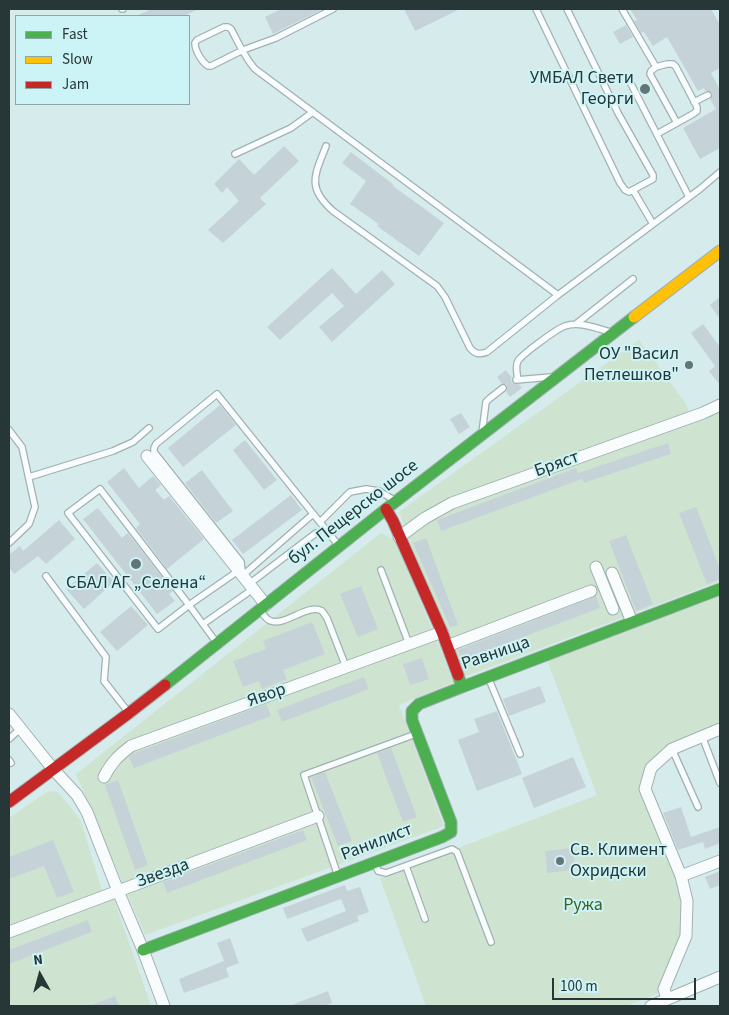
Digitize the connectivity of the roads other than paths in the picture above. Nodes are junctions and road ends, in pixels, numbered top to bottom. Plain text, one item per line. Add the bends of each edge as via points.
1 (333, 9) edge
2 (536, 9) edge
3 (567, 9) edge
4 (622, 9) edge
5 (243, 50) junction
6 (656, 67) junction
7 (629, 80) dead end
8 (708, 95) dead end
9 (694, 102) junction
10 (313, 112) junction
11 (677, 123) junction
12 (657, 134) junction
13 (326, 146) dead end
14 (235, 154) dead end
15 (720, 172) edge
16 (633, 190) junction
17 (690, 197) junction
18 (653, 224) junction
19 (720, 252) edge
20 (633, 279) dead end
21 (558, 295) junction
22 (576, 324) junction
23 (612, 333) junction
24 (555, 377) junction
25 (503, 388) dead end
26 (720, 405) edge
27 (149, 428) dead end
28 (9, 430) edge
29 (482, 436) junction
30 (147, 456) dead end
31 (28, 477) junction
32 (391, 505) junction
33 (313, 514) junction
34 (320, 522) junction
35 (316, 533) dead end
36 (399, 537) junction
37 (9, 543) edge
38 (339, 546) junction
39 (596, 567) dead end
40 (381, 570) dead end
41 (46, 576) dead end
42 (245, 580) junction
43 (603, 584) junction
44 (720, 590) edge
45 (591, 591) dead end
46 (189, 605) junction
47 (263, 607) junction
48 (613, 609) dead end
49 (632, 622) junction
50 (203, 624) junction
51 (442, 632) junction
52 (218, 644) junction
53 (409, 644) junction
54 (447, 646) junction
55 (346, 667) junction
56 (488, 677) junction
57 (462, 687) junction
58 (129, 713) junction
59 (9, 714) edge
60 (21, 728) junction
61 (720, 729) edge
62 (417, 733) junction
63 (702, 736) junction
64 (9, 738) edge
65 (672, 749) junction
66 (520, 754) dead end
67 (53, 769) junction
68 (104, 777) dead end
69 (720, 783) edge
70 (9, 802) edge
71 (698, 807) dead end
72 (318, 816) junction
73 (375, 862) junction
74 (720, 862) edge
75 (406, 866) junction
76 (338, 876) junction
77 (681, 876) junction
78 (118, 891) junction
79 (425, 919) dead end
80 (9, 932) edge
81 (491, 942) dead end
82 (143, 950) junction
83 (720, 978) edge
84 (673, 1000) edge
85 (164, 1006) edge
86 (651, 1006) edge

1 - 5 lane via 276,38
2 - 16 lane via 620,183 625,190
3 - 16 lane via 618,113 653,175 653,179
4 - 6 lane
5 - 5 lane via 228,27 195,43 208,66
5 - 10 lane via 255,69
6 - 9 lane via 673,64
6 - 11 lane via 650,74
7 - 12 lane
8 - 9 lane
9 - 11 lane via 696,111
10 - 14 lane via 291,128
10 - 21 lane
11 - 12 lane
12 - 17 lane
13 - 21 lane via 316,173 317,193 333,211 436,286 474,353 487,352
15 - 17 lane
16 - 18 lane
17 - 18 lane
18 - 21 lane
19 - 23 street, бул. Пещерско шосе
20 - 22 lane
22 - 23 lane
22 - 24 lane via 557,330 519,358 517,380
23 - 24 street, бул. Пещерско шосе
24 - 29 street, бул. Пещерско шосе
25 - 29 lane via 486,402
26 - 36 street, Бряст via 452,503
27 - 31 lane via 133,442 114,451
28 - 31 lane via 22,447
29 - 32 street, бул. Пещерско шосе
30 - 42 street
31 - 37 lane via 35,507 29,524
32 - 34 lane via 379,491 350,492
32 - 36 street, Равнища
32 - 38 street, бул. Пещерско шосе
33 - 34 lane
33 - 42 lane
33 - 42 lane via 217,394 156,444 154,452 241,562
34 - 38 lane
35 - 42 lane
36 - 51 street, Равнища
38 - 47 street, бул. Пещерско шосе
39 - 43 street
40 - 53 lane
41 - 58 lane via 106,657 104,681
42 - 46 lane
42 - 47 street
42 - 50 lane
43 - 48 street
43 - 49 street via 614,576
44 - 49 street, Равнища
45 - 54 street
46 - 46 lane via 100,489 68,513 158,629
46 - 50 lane
47 - 52 street, бул. Пещерско шосе
47 - 55 lane via 267,619 272,622 313,609 322,611
49 - 56 street, Равнища
50 - 52 lane
51 - 53 street, Явор
51 - 54 street, Равнища
52 - 58 street, бул. Пещерско шосе
53 - 55 street, Явор
54 - 57 street, Равнища
55 - 68 street, Явор via 131,746 110,765
56 - 57 street, Равнища
56 - 66 lane
57 - 62 street, Ранилист via 419,704 412,711
58 - 67 street, бул. Пещерско шосе
59 - 60 street
60 - 64 lane
60 - 67 street
61 - 63 street
62 - 72 lane via 304,775
62 - 73 street, Ранилист via 451,822 451,832
63 - 65 street
63 - 69 lane
65 - 71 lane
65 - 77 street via 651,768 645,789
67 - 70 street, бул. Пещерско шосе
67 - 78 street via 77,795 87,812
72 - 76 lane
72 - 78 street, Звезда
73 - 75 lane via 378,871 386,873
73 - 76 street, Ранилист
74 - 77 street
75 - 79 lane
75 - 81 lane via 452,849 457,852
76 - 82 street, Ранилист
77 - 84 street via 688,901 686,936 664,988
78 - 80 street, Звезда
78 - 82 street
82 - 85 street
83 - 84 street
84 - 86 street

